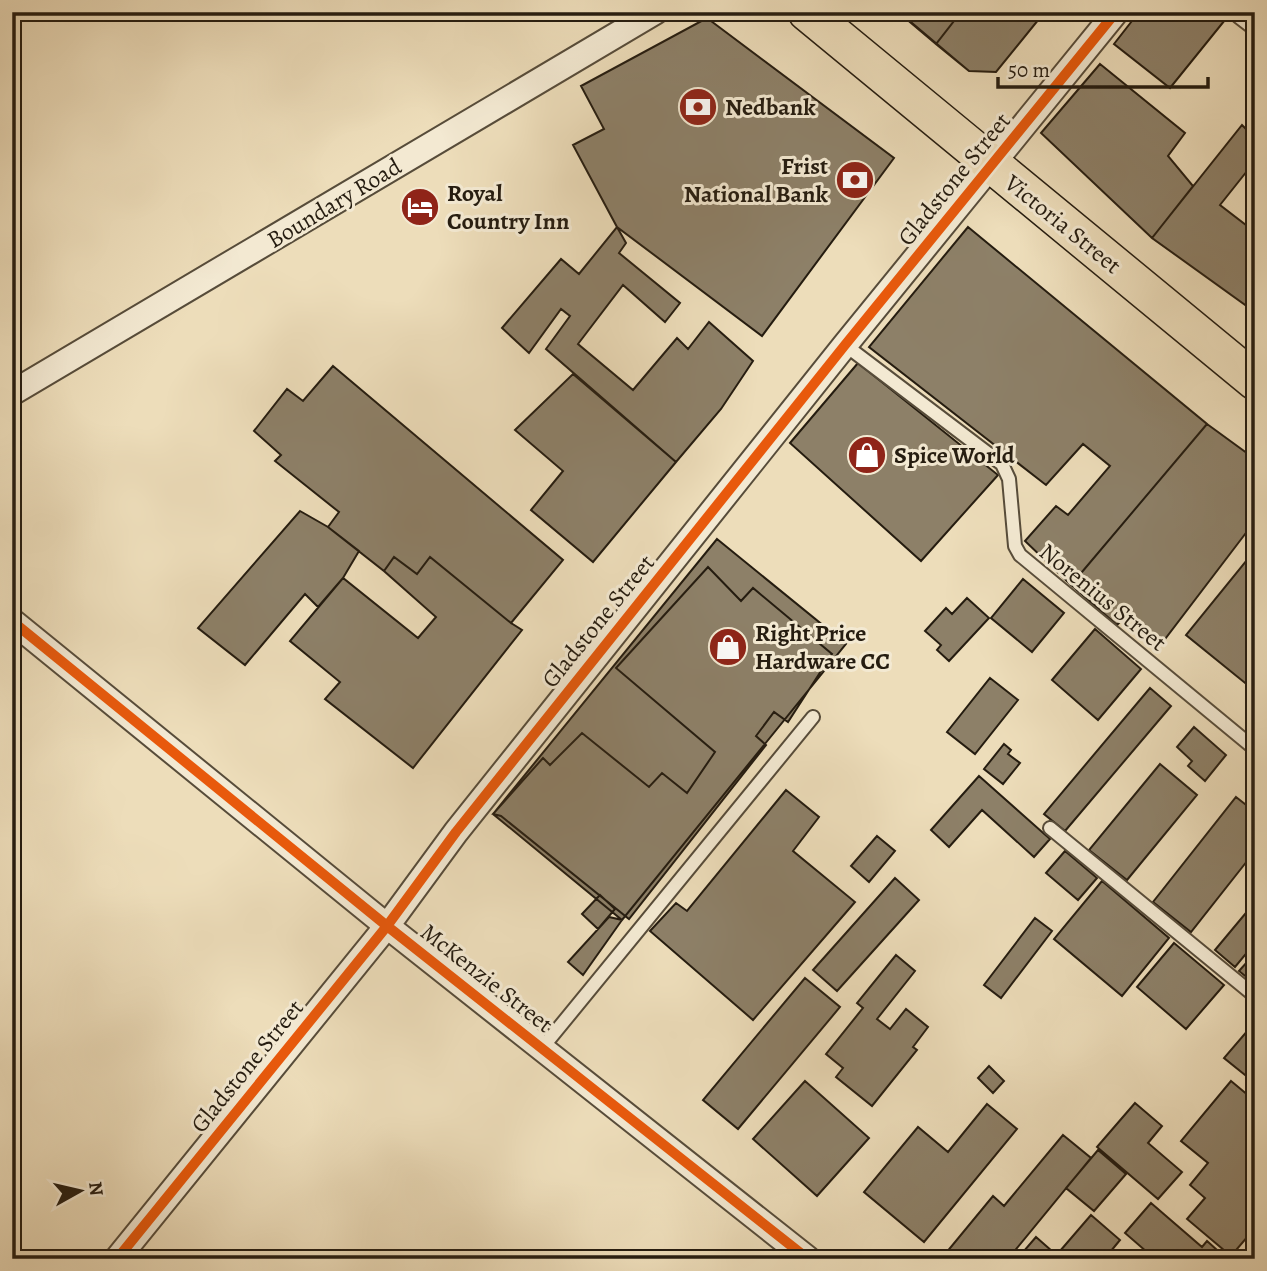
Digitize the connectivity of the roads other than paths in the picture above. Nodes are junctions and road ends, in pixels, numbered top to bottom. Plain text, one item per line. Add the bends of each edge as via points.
1 (655, 12) edge
2 (807, 12) edge
3 (1116, 12) edge
4 (1242, 12) edge
5 (1255, 22) edge
6 (991, 166) junction
7 (845, 345) junction
8 (1255, 381) edge
9 (12, 393) edge
10 (12, 621) edge
11 (813, 717) dead end
12 (1255, 748) edge
13 (1050, 828) dead end
14 (387, 926) junction
15 (1255, 996) edge
16 (543, 1047) junction
17 (117, 1259) edge
18 (808, 1259) edge

1 - 9 street, Boundary Road
2 - 6 main road, Victoria Street
3 - 6 street, Gladstone Street
4 - 5 street
6 - 7 street, Gladstone Street
6 - 8 main road, Victoria Street
7 - 12 lane, Norenius Street via 1002,464 1009,479 1015,546 1020,555
7 - 14 street, Gladstone Street via 456,832
10 - 14 street, McKenzie Street
11 - 16 lane
13 - 15 lane
14 - 16 street, McKenzie Street
14 - 17 street, Gladstone Street
16 - 18 street, McKenzie Street

